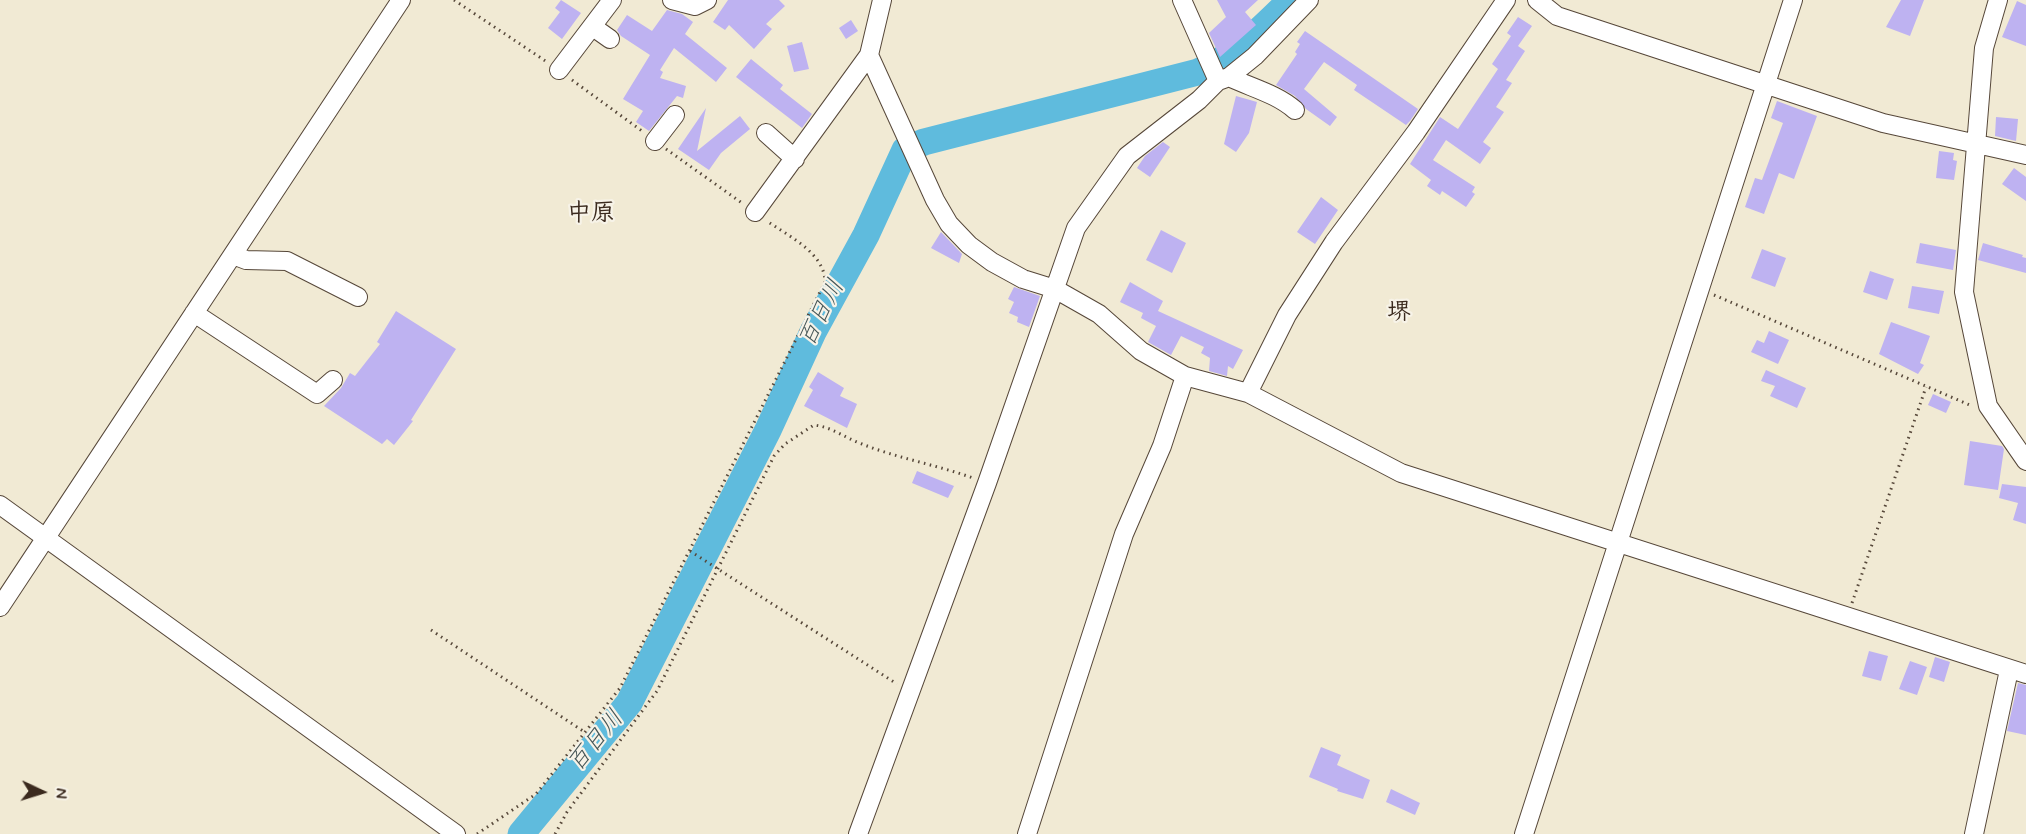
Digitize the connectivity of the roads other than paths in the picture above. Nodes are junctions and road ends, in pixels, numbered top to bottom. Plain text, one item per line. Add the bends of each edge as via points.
1 (401, 0) edge
2 (612, 0) edge
3 (672, 0) edge
4 (707, 0) edge
5 (882, 0) edge
6 (1182, 0) edge
7 (1309, 0) edge
8 (1506, 0) edge
9 (1537, 0) edge
10 (1792, 0) edge
11 (1998, 0) edge
12 (593, 27) junction
13 (610, 39) dead end
14 (869, 55) junction
15 (559, 70) road end
16 (1217, 72) junction
17 (1767, 83) junction
18 (1296, 111) dead end
19 (675, 115) dead end
20 (766, 133) dead end
21 (655, 141) road end
22 (1976, 144) junction
23 (2026, 155) edge
24 (795, 159) junction
25 (755, 212) road end
26 (234, 255) junction
27 (1055, 289) junction
28 (358, 297) dead end
29 (194, 313) junction
30 (1185, 376) junction
31 (333, 380) dead end
32 (1248, 393) junction
33 (2026, 461) edge
34 (0, 505) edge
35 (46, 537) junction
36 (1618, 542) junction
37 (0, 607) edge
38 (2017, 672) edge
39 (456, 834) edge
40 (858, 834) edge
41 (1028, 834) edge
42 (1524, 834) edge
43 (1974, 834) edge

1 - 26 street
2 - 12 street
3 - 4 street via 695,6
5 - 14 street
6 - 16 street
7 - 16 street via 1255,56
8 - 32 street via 1416,132 1334,242 1287,315
9 - 17 street via 1557,16
10 - 17 street
11 - 22 street via 1984,48
12 - 13 street
12 - 15 street
14 - 24 street
14 - 27 street via 949,224 992,262 1023,279
16 - 18 street via 1277,96
16 - 27 street via 1199,100 1127,156 1121,176 1076,228
17 - 22 street via 1883,123
17 - 36 street
19 - 21 street
20 - 24 street
22 - 23 street
22 - 33 street via 1964,292 1988,406
24 - 25 street
26 - 28 street via 246,260 287,261
26 - 29 street
27 - 30 street via 1099,314 1141,351
27 - 40 street
29 - 31 street via 317,394
29 - 35 street
30 - 32 street
30 - 41 street via 1162,446 1124,534
32 - 36 street via 1401,473
34 - 35 street
35 - 37 street
35 - 39 street
36 - 38 street
36 - 42 street
38 - 43 street

